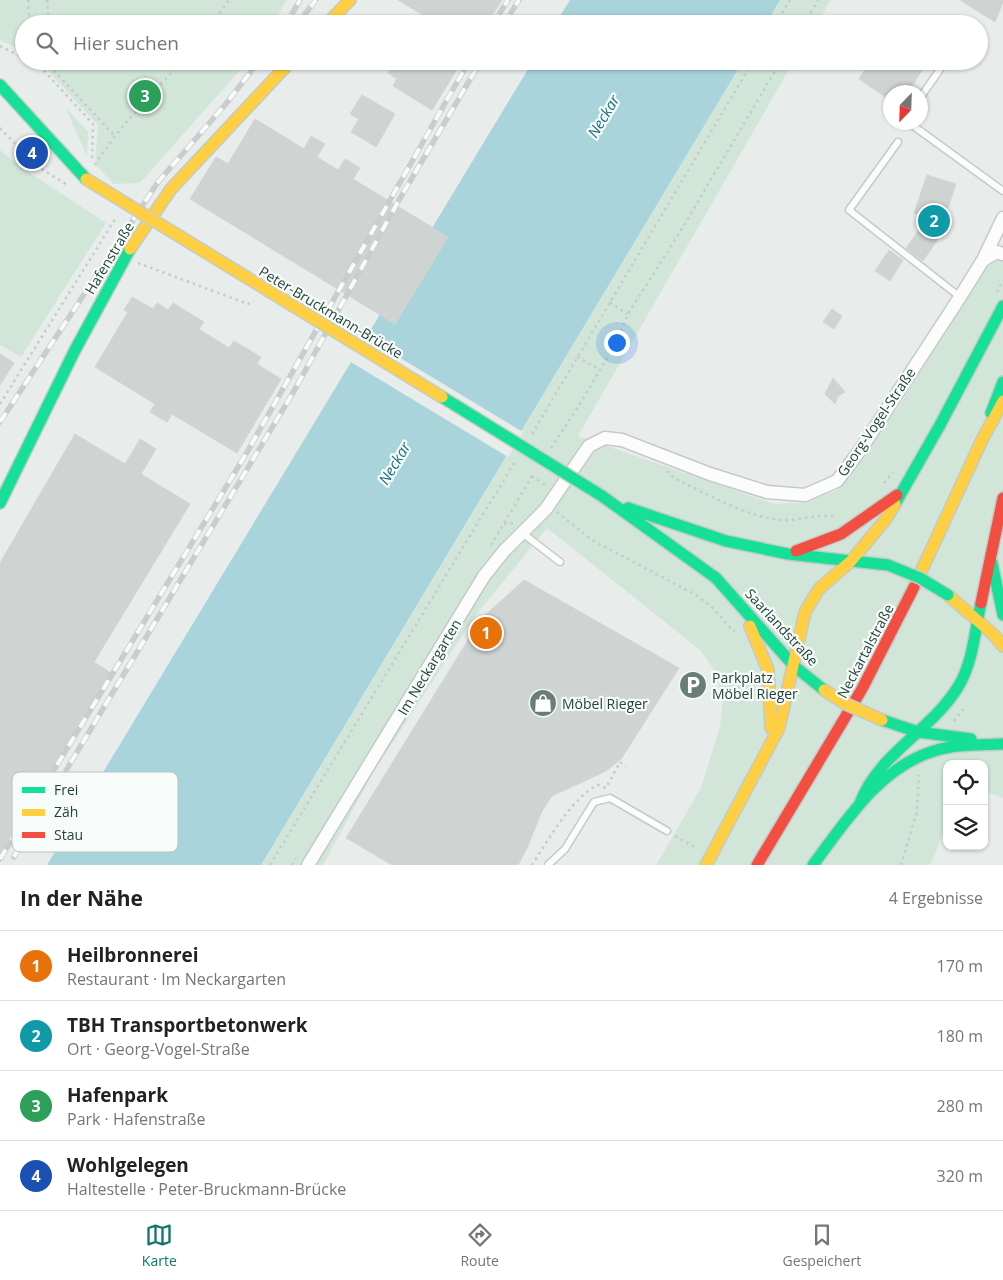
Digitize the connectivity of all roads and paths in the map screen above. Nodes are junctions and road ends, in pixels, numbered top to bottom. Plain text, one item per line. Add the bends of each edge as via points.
1 (28, 0) edge
2 (47, 0) edge
3 (229, 0) edge
4 (350, 0) edge
5 (790, 0) edge
6 (818, 0) edge
7 (29, 15) edge
8 (48, 15) edge
9 (218, 15) edge
10 (336, 15) edge
11 (781, 15) edge
12 (809, 15) edge
13 (0, 46) edge
14 (15, 53) edge
15 (43, 70) edge
16 (55, 70) edge
17 (174, 70) edge
18 (283, 70) edge
19 (748, 70) edge
20 (940, 70) edge
21 (0, 85) edge
22 (928, 87) edge
23 (0, 128) edge
24 (919, 130) edge
25 (114, 135) junction
26 (898, 142) dead end
27 (72, 188) dead end
28 (1003, 191) edge
29 (120, 211) dead end
30 (1003, 218) edge
31 (1003, 254) edge
32 (124, 258) junction
33 (983, 260) junction
34 (960, 297) junction
35 (254, 301) dead end
36 (610, 302) junction
37 (1003, 306) edge
38 (628, 314) dead end
39 (577, 358) junction
40 (599, 369) dead end
41 (1003, 382) edge
42 (1003, 401) edge
43 (0, 404) edge
44 (530, 437) dead end
45 (605, 438) joint
46 (981, 442) junction
47 (520, 453) dead end
48 (671, 459) junction
49 (532, 476) dead end
50 (558, 492) junction
51 (898, 494) junction
52 (602, 496) joint
53 (1003, 498) edge
54 (0, 503) edge
55 (617, 504) junction
56 (546, 509) junction
57 (504, 524) dead end
58 (522, 527) junction
59 (841, 534) junction
60 (788, 554) junction
61 (990, 554) junction
62 (851, 561) junction
63 (560, 562) dead end
64 (740, 604) junction
65 (1003, 615) edge
66 (978, 620) junction
67 (742, 629) dead end
68 (1003, 646) edge
69 (794, 666) junction
70 (918, 732) junction
71 (771, 743) junction
72 (1003, 744) edge
73 (626, 766) dead end
74 (919, 772) dead end
75 (860, 803) junction
76 (667, 831) joint
77 (698, 849) dead end
78 (312, 863) edge
79 (270, 865) edge
80 (532, 865) edge
81 (548, 865) edge
82 (706, 865) edge
83 (757, 865) edge
84 (813, 865) edge
85 (901, 865) edge

1 - 7 path
2 - 8 path
3 - 9 path
4 - 10 main road
5 - 11 path
6 - 12 path
13 - 14 path
15 - 25 path via 93,124 94,166
16 - 25 path
17 - 25 path
18 - 32 main road, Hafenstraße via 171,189
19 - 36 path
20 - 22 lane
21 - 52 main road, Peter-Bruckmann-Brücke, bridge via 86,179
23 - 27 path via 35,165
24 - 28 lane
26 - 34 lane via 849,210
29 - 43 path
30 - 33 street, Georg-Vogel-Straße
31 - 33 street via 997,252
32 - 35 path via 248,304
32 - 54 main road, Hafenstraße
33 - 34 street, Georg-Vogel-Straße
34 - 48 street, Georg-Vogel-Straße via 861,449 836,481 805,495 767,492
36 - 38 path
36 - 39 path
37 - 51 main road via 940,425
39 - 40 path
39 - 44 path
41 - 46 main road, Neckartalstraße
42 - 46 main road, Neckartalstraße
45 - 48 street, Georg-Vogel-Straße via 622,440
45 - 50 street, Im Neckargarten via 589,446
46 - 83 main road, Neckartalstraße via 911,595 862,689
47 - 79 path
48 - 59 path via 667,472 674,478 742,509 778,520 834,516 841,522
49 - 50 path
50 - 56 street, Im Neckargarten
51 - 59 main road
51 - 62 main road via 886,519
52 - 55 main road, Saarlandstraße
53 - 61 main road
55 - 60 main road, Saarlandstraße via 726,541
55 - 64 main road, Saarlandstraße via 638,523 716,578
56 - 58 street, Im Neckargarten
56 - 67 path via 561,513 592,540 696,595 713,608 733,631
57 - 58 path
58 - 63 lane
58 - 78 street, Im Neckargarten via 484,576
59 - 60 main road
60 - 62 main road, Saarlandstraße
61 - 65 main road
61 - 66 main road
62 - 66 main road, Saarlandstraße, bridge via 888,565 920,578 948,595
62 - 69 main road via 819,588 805,612
64 - 69 main road, Saarlandstraße
64 - 71 main road via 768,670
66 - 68 main road, Saarlandstraße
66 - 70 main road via 966,673 950,698
69 - 70 main road, Saarlandstraße, bridge via 846,704
69 - 71 main road via 779,728
70 - 72 main road, Saarlandstraße
70 - 75 main road via 877,773 862,793
71 - 82 main road
72 - 75 main road via 927,752 898,768
73 - 80 path via 620,762 606,788 598,785 588,789
74 - 85 path via 917,811
75 - 84 main road
76 - 77 path
76 - 81 lane via 610,798 599,799

